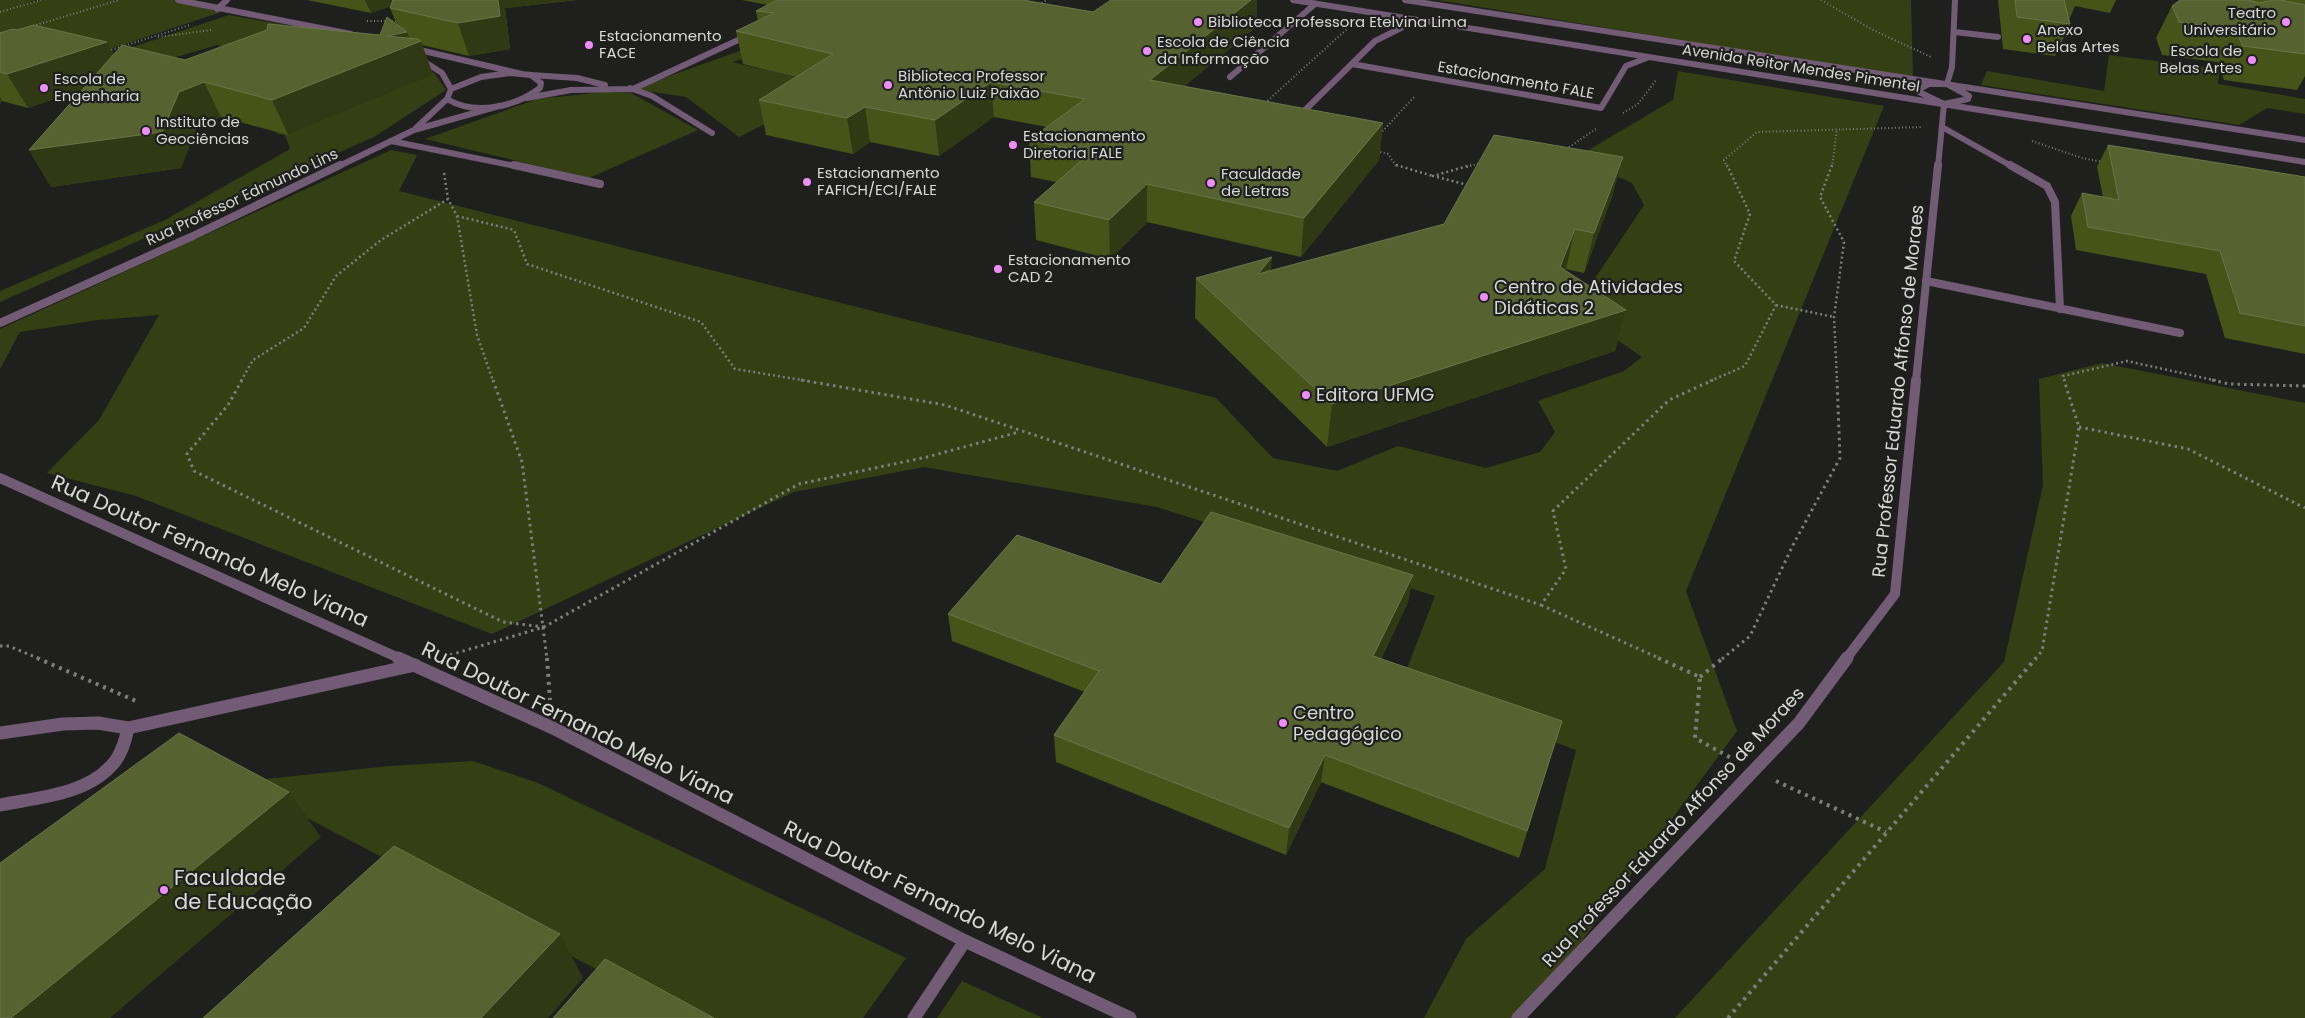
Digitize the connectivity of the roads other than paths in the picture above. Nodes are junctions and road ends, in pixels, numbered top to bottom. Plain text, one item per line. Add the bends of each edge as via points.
1 (178, 0) edge
2 (227, 0) edge
3 (1293, 0) edge
4 (1405, 0) edge
5 (1956, 0) edge
6 (1315, 4) junction
7 (217, 9) junction
8 (1393, 16) junction
9 (329, 29) junction
10 (754, 32) edge
11 (1955, 32) junction
12 (312, 35) edge
13 (357, 35) edge
14 (1998, 37) dead end
15 (1650, 57) junction
16 (1352, 64) junction
17 (522, 74) junction
18 (531, 75) junction
19 (1230, 77) dead end
20 (1947, 84) junction
21 (451, 89) junction
22 (633, 89) junction
23 (527, 98) junction
24 (448, 99) junction
25 (1944, 104) junction
26 (499, 106) junction
27 (1293, 122) edge
28 (1942, 127) junction
29 (414, 130) junction
30 (712, 133) dead end
31 (2305, 140) edge
32 (391, 141) junction
33 (2305, 162) edge
34 (600, 184) dead end
35 (1926, 281) junction
36 (2060, 309) junction
37 (0, 324) edge
38 (2180, 333) dead end
39 (0, 478) edge
40 (415, 665) junction
41 (128, 728) junction
42 (0, 733) edge
43 (0, 805) edge
44 (965, 941) junction
45 (914, 1018) edge
46 (1130, 1018) edge
47 (1518, 1018) edge

1 - 7 street
2 - 7 street
3 - 6 street, Avenida Reitor Mendes Pimentel
4 - 20 street, Avenida Reitor Mendes Pimentel
5 - 11 street
6 - 8 street, Avenida Reitor Mendes Pimentel
6 - 19 street
7 - 9 street
8 - 15 street, Avenida Reitor Mendes Pimentel
8 - 16 street via 1401,28 1375,42
9 - 12 street
9 - 13 street
10 - 22 street
11 - 14 street
11 - 20 street
15 - 16 street, Estacionamento FALE via 1626,66 1602,108
15 - 25 street, Avenida Reitor Mendes Pimentel
16 - 27 street
17 - 18 street
17 - 21 street via 481,77
17 - 21 street via 403,47 442,73
18 - 22 street via 577,78
18 - 23 street via 541,83
20 - 25 street via 1970,96
20 - 25 street via 1929,84 1918,89 1923,95
20 - 31 street, Avenida Reitor Mendes Pimentel
21 - 24 street
22 - 23 street via 571,90
22 - 30 street via 658,100
23 - 26 street
24 - 26 street via 471,108
24 - 29 street
25 - 28 street, Rua Professor Eduardo Affonso de Moraes
25 - 33 street, Avenida Reitor Mendes Pimentel
26 - 29 street, Rua Professor Edmundo Lins
28 - 35 street, Rua Professor Eduardo Affonso de Moraes
28 - 36 street via 2047,186 2054,202
29 - 32 street, Rua Professor Edmundo Lins
32 - 34 street
32 - 37 street, Rua Professor Edmundo Lins
35 - 36 street
35 - 47 street, Rua Professor Eduardo Affonso de Moraes via 1895,594 1799,723
36 - 38 street
39 - 40 street, Rua Doutor Fernando Melo Viana
40 - 41 street
40 - 44 street, Rua Doutor Fernando Melo Viana via 553,728
41 - 42 street via 98,722
41 - 43 street via 120,755 107,772 79,787
44 - 45 street
44 - 46 street, Rua Doutor Fernando Melo Viana

